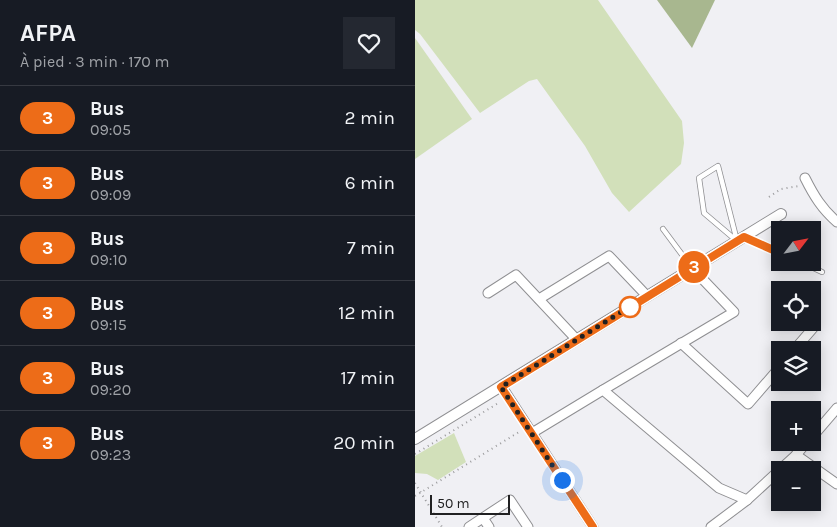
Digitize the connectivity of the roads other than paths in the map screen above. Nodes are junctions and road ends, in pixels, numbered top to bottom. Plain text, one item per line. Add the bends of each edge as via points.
1 (805, 178) dead end
2 (781, 214) dead end
3 (837, 222) edge
4 (663, 228) dead end
5 (741, 239) junction
6 (771, 250) edge
7 (692, 268) junction
8 (488, 293) dead end
9 (647, 296) junction
10 (539, 299) junction
11 (811, 331) edge
12 (577, 340) junction
13 (802, 341) edge
14 (681, 344) junction
15 (771, 377) edge
16 (501, 387) junction
17 (603, 390) junction
18 (837, 408) edge
19 (821, 427) edge
20 (530, 430) junction
21 (415, 439) edge
22 (800, 451) edge
23 (797, 455) junction
24 (837, 484) edge
25 (747, 500) junction
26 (483, 518) junction
27 (469, 527) edge
28 (489, 527) edge
29 (528, 527) edge
30 (593, 527) edge
31 (711, 527) edge

1 - 3 street via 814,197
2 - 5 street
4 - 7 lane
5 - 5 lane via 704,213 699,178 718,166
5 - 6 lane
5 - 7 street
7 - 9 street
7 - 14 street via 734,312
8 - 10 street via 516,275
9 - 10 street via 609,256
9 - 12 street
10 - 12 street
11 - 13 street
12 - 16 street
14 - 15 street via 748,404
14 - 17 street
16 - 20 street
16 - 21 street
17 - 20 street
17 - 25 street via 719,488
18 - 19 street
20 - 30 street
22 - 23 street
23 - 24 street
23 - 25 street
25 - 31 street
26 - 27 street
26 - 28 street
26 - 29 street via 510,500

